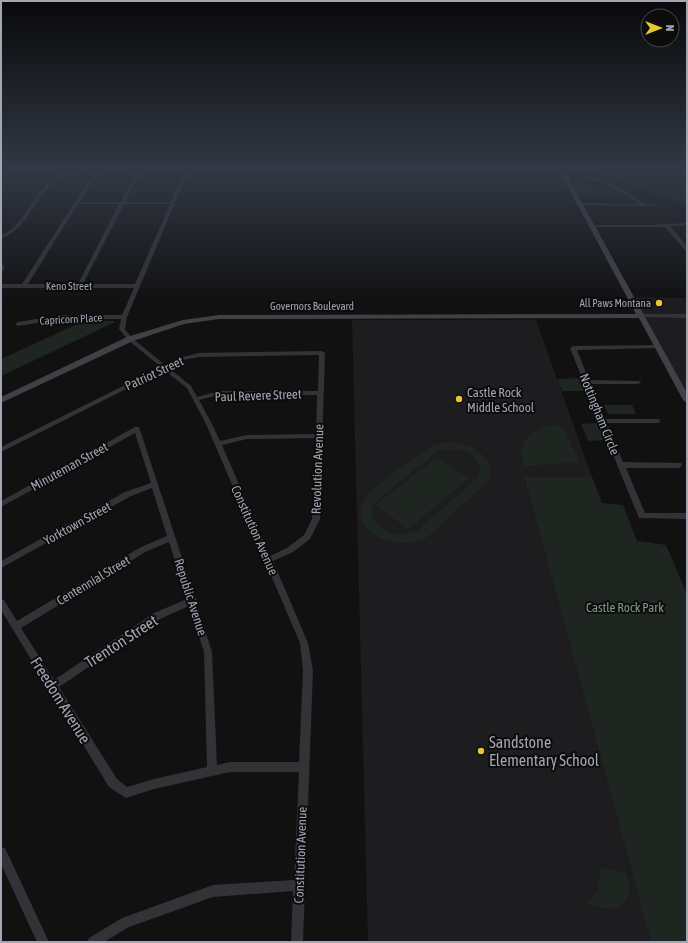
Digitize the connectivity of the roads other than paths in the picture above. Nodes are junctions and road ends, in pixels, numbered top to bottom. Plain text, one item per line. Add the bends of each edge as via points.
1 (27, 214) edge
2 (69, 214) edge
3 (117, 214) edge
4 (167, 214) edge
5 (586, 214) edge
6 (687, 224) edge
7 (593, 226) junction
8 (666, 226) junction
9 (1, 237) edge
10 (687, 249) edge
11 (1, 265) edge
12 (1, 270) edge
13 (1, 286) edge
14 (24, 286) junction
15 (80, 286) junction
16 (137, 286) junction
17 (640, 316) junction
18 (687, 316) edge
19 (124, 317) junction
20 (18, 324) dead end
21 (130, 339) junction
22 (658, 347) junction
23 (322, 353) joint
24 (165, 367) junction
25 (587, 382) junction
26 (638, 382) dead end
27 (320, 393) junction
28 (196, 399) junction
29 (1, 400) edge
30 (687, 400) edge
31 (602, 421) junction
32 (657, 421) dead end
33 (137, 429) joint
34 (319, 436) junction
35 (217, 444) junction
36 (1, 450) edge
37 (620, 465) junction
38 (679, 465) dead end
39 (154, 484) junction
40 (1, 504) edge
41 (687, 516) edge
42 (172, 538) junction
43 (268, 560) junction
44 (1, 566) edge
45 (193, 600) junction
46 (1, 603) edge
47 (16, 626) junction
48 (53, 686) junction
49 (303, 767) junction
50 (212, 770) junction
51 (1, 852) edge
52 (299, 885) junction
53 (42, 942) edge
54 (93, 942) edge
55 (297, 942) edge

1 - 9 street via 17,227
2 - 14 street
3 - 15 street
4 - 16 street
5 - 7 main road
6 - 8 street
7 - 8 street
7 - 17 main road
8 - 10 street
11 - 12 street
13 - 14 street, Keno Street
14 - 15 street, Keno Street
15 - 16 street, Keno Street
16 - 19 street
17 - 18 street
17 - 21 main road, Governors Boulevard via 219,317 183,322
17 - 22 main road
19 - 20 street, Capricorn Place via 62,317
19 - 21 street, Constitution Avenue via 122,329
21 - 24 street, Constitution Avenue
21 - 29 main road, Governors Boulevard
22 - 25 street, Nottingham Circle via 573,348
22 - 30 main road
23 - 24 street, Patriot Street via 199,355 181,359
23 - 27 street, Revolution Avenue
24 - 28 street, Constitution Avenue via 189,388
24 - 36 street, Patriot Street
25 - 26 street
25 - 31 street, Nottingham Circle
27 - 28 street, Paul Revere Street via 219,393
27 - 34 street, Revolution Avenue
28 - 35 street, Constitution Avenue
31 - 32 street
31 - 37 street, Nottingham Circle
33 - 39 street, Republic Avenue
33 - 40 street, Minuteman Street
34 - 35 street via 247,437
34 - 43 street, Revolution Avenue via 316,519 307,537 290,550
35 - 43 street, Constitution Avenue
37 - 38 street
37 - 41 street, Nottingham Circle via 642,516
39 - 42 street, Republic Avenue
39 - 44 street, Yorktown Street via 128,494
42 - 45 street, Republic Avenue
42 - 47 street, Centennial Street via 144,549
43 - 49 street, Constitution Avenue via 304,643 308,670
45 - 48 street, Trenton Street via 157,616
45 - 50 street, Republic Avenue via 208,652
46 - 47 street, Freedom Avenue
47 - 48 street, Freedom Avenue
48 - 50 street, Freedom Avenue via 113,783 126,793
49 - 50 street via 230,767
49 - 52 street, Constitution Avenue
51 - 53 street
52 - 54 street via 213,890 126,922
52 - 55 street, Constitution Avenue

